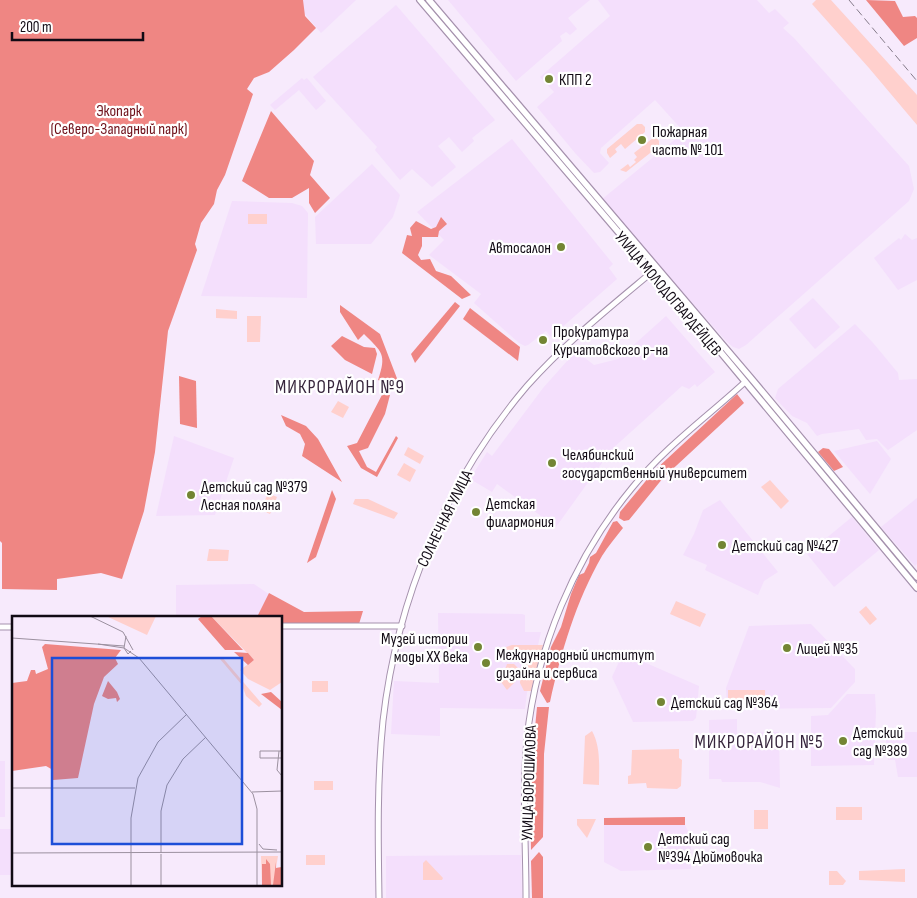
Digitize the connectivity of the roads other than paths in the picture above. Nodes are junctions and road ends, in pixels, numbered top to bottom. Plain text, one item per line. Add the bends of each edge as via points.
1 (420, 0) edge
2 (429, 0) edge
3 (522, 115) junction
4 (654, 270) junction
5 (747, 380) junction
6 (863, 519) junction
7 (917, 577) edge
8 (917, 588) edge
9 (282, 626) edge
10 (402, 626) junction
11 (379, 898) edge
12 (526, 898) edge

1 - 3 main road, УЛИЦА МОЛОДОГВАРДЕЙЦЕВ
2 - 3 main road, УЛИЦА МОЛОДОГВАРДЕЙЦЕВ
3 - 4 main road, УЛИЦА МОЛОДОГВАРДЕЙЦЕВ
4 - 5 main road, УЛИЦА МОЛОДОГВАРДЕЙЦЕВ
4 - 10 street, СОЛНЕЧНАЯ УЛИЦА via 548,364 512,405 478,452 432,535
5 - 6 main road, УЛИЦА МОЛОДОГВАРДЕЙЦЕВ
5 - 12 street, УЛИЦА ВОРОШИЛОВА via 679,438 632,487 590,547 567,593 541,663 529,726 525,793
6 - 7 main road, УЛИЦА МОЛОДОГВАРДЕЙЦЕВ
6 - 8 main road, УЛИЦА МОЛОДОГВАРДЕЙЦЕВ
9 - 10 street
10 - 11 street, СОЛНЕЧНАЯ УЛИЦА via 390,679 379,774

